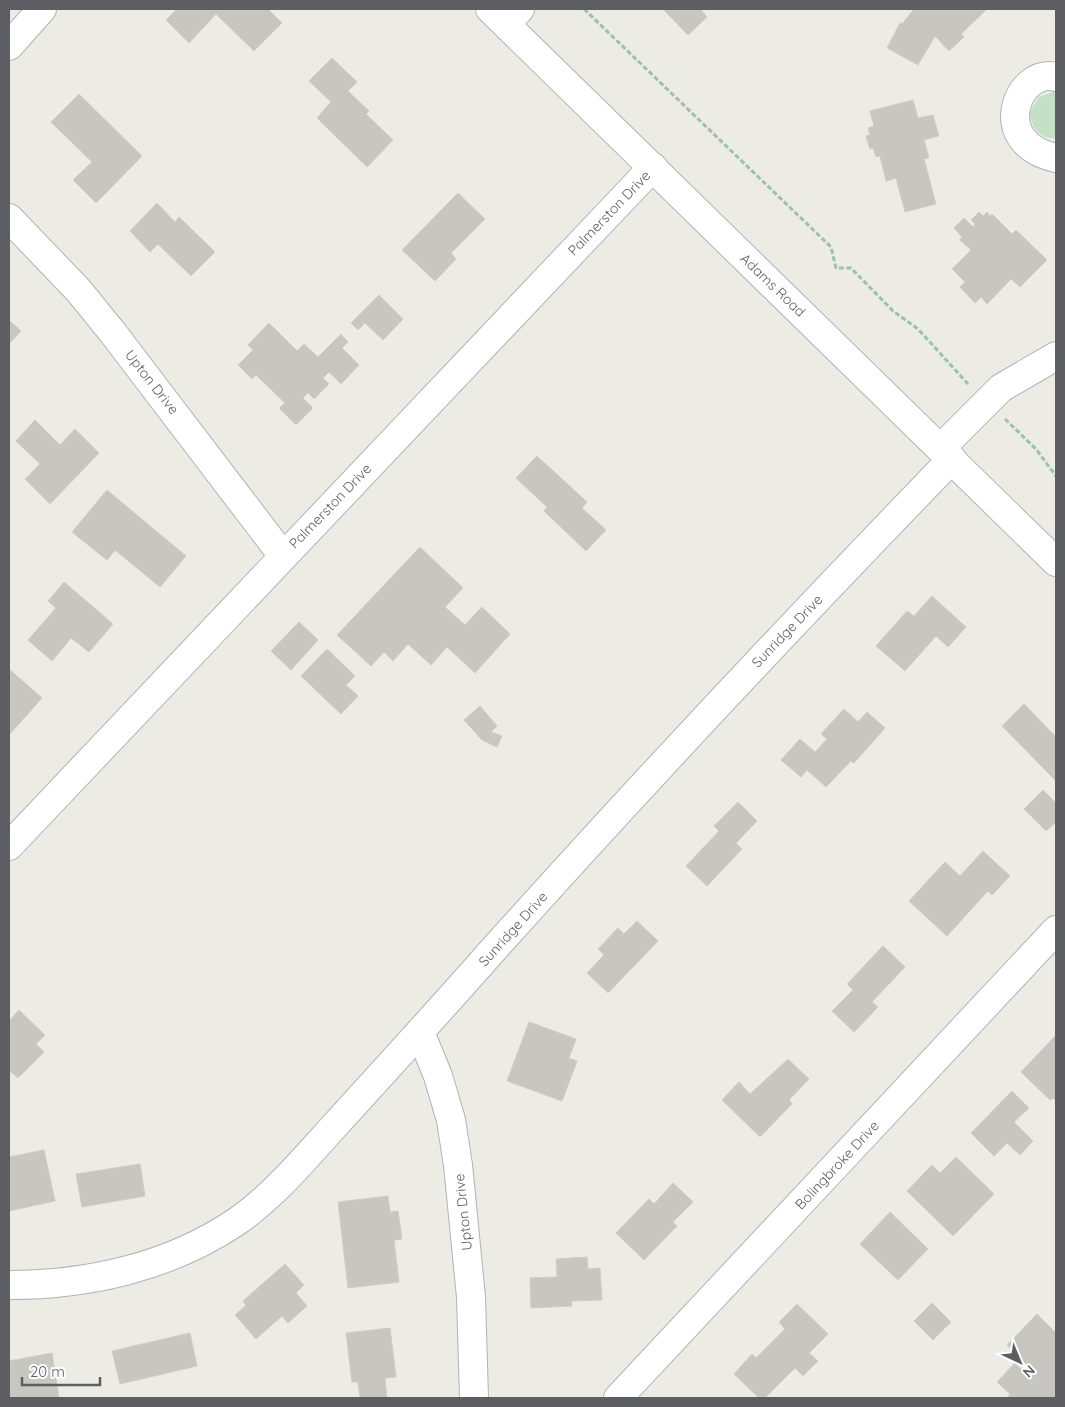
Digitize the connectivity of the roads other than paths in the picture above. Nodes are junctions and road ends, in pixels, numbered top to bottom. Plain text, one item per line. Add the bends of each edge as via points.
1 (42, 9) edge
2 (505, 14) edge
3 (9, 46) edge
4 (1056, 76) edge
5 (1056, 158) edge
6 (652, 167) junction
7 (9, 218) edge
8 (1056, 356) edge
9 (946, 454) junction
10 (283, 556) junction
11 (1056, 562) edge
12 (9, 846) edge
13 (1056, 930) edge
14 (420, 1032) junction
15 (9, 1285) edge
16 (474, 1398) edge
17 (618, 1398) edge

1 - 3 street
2 - 6 street, Adams Road
4 - 5 street via 1049,75 1033,82 1022,93 1014,118 1017,132 1025,142
6 - 9 street, Adams Road
6 - 10 street, Palmerston Drive
7 - 10 street, Upton Drive via 74,285 113,333
8 - 9 street, Sunridge Drive via 1002,388
9 - 11 street, Adams Road
9 - 14 street, Sunridge Drive
10 - 12 street, Palmerston Drive
13 - 17 street, Bolingbroke Drive
14 - 15 street, Sunridge Drive via 269,1195 238,1221 204,1242 115,1274 70,1282
14 - 16 street, Upton Drive via 451,1120 458,1165 471,1297

